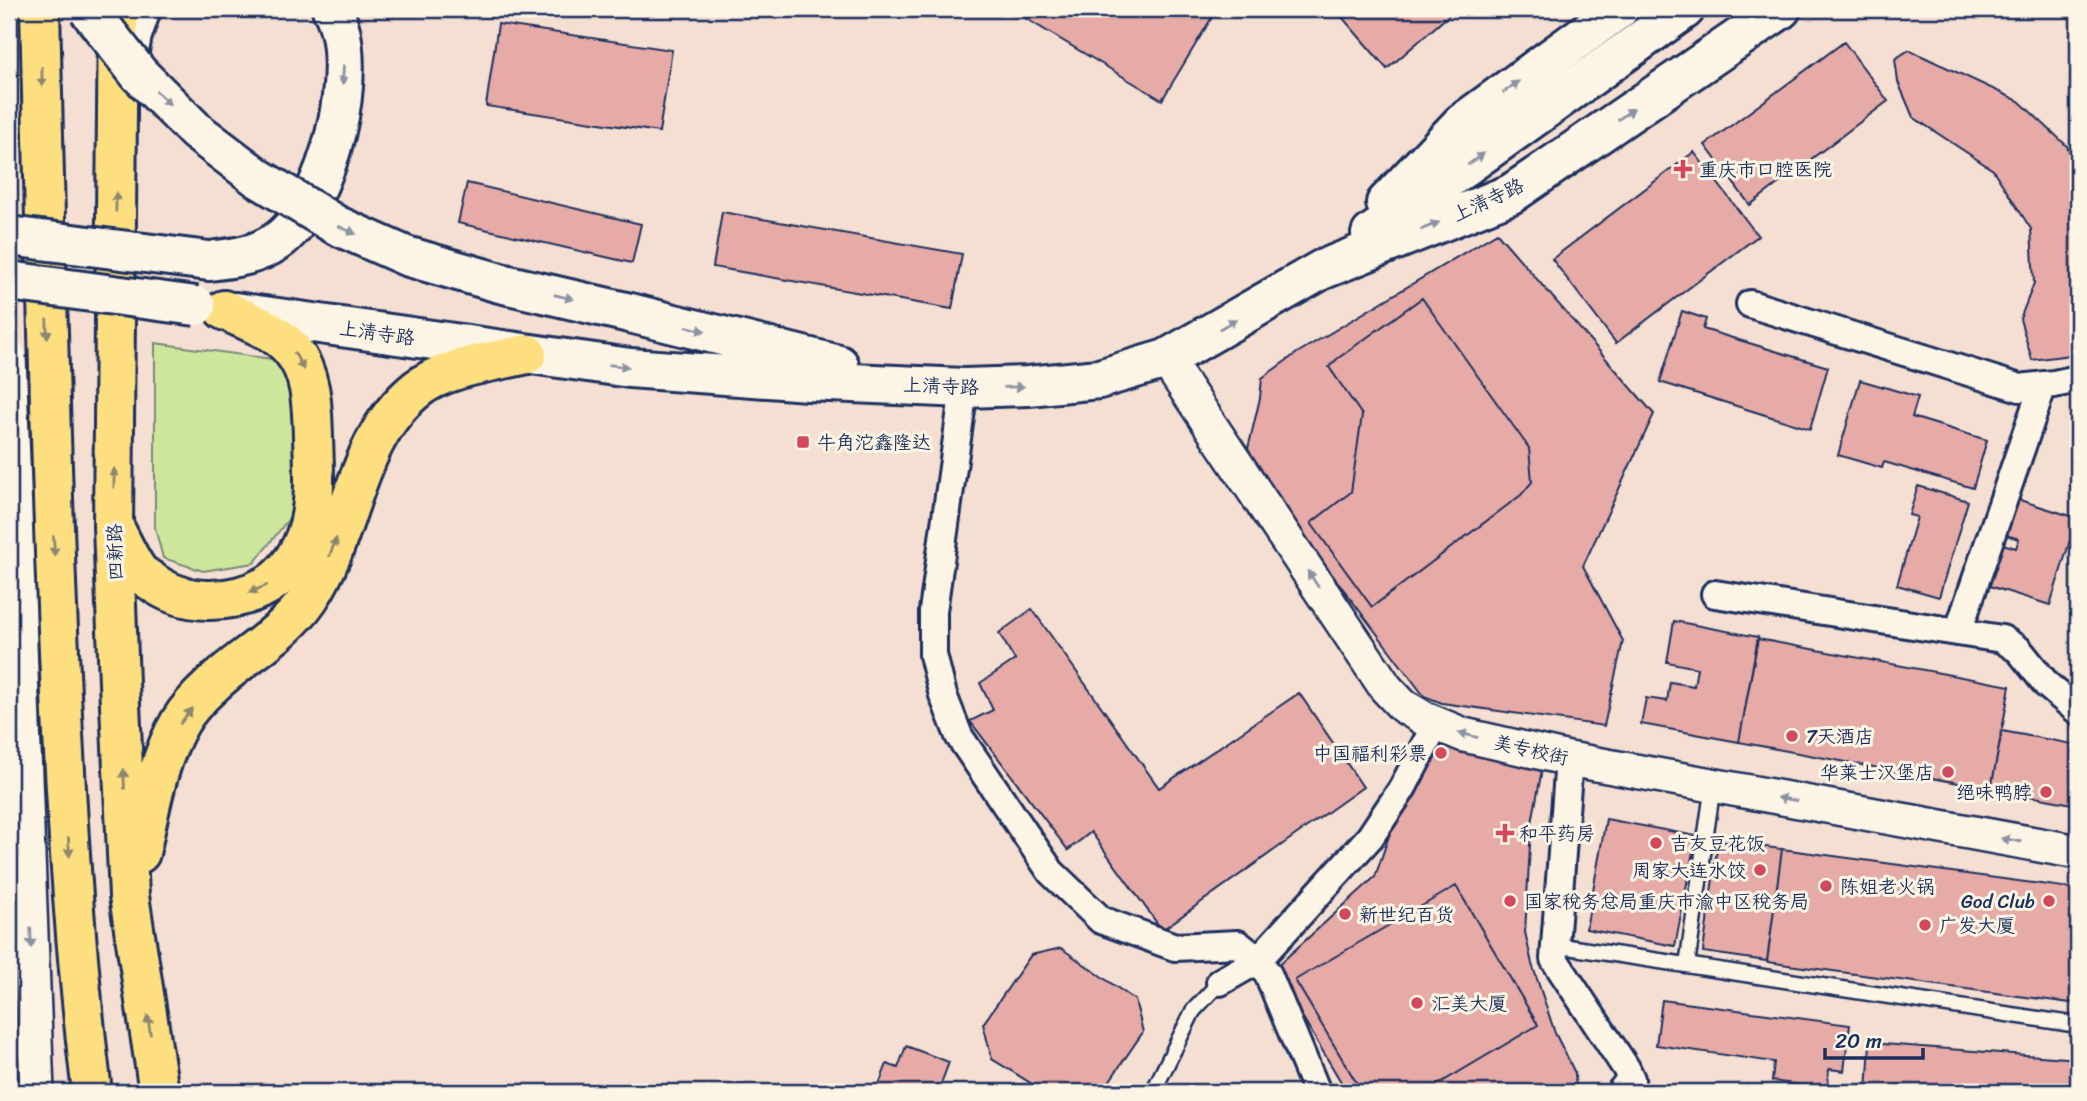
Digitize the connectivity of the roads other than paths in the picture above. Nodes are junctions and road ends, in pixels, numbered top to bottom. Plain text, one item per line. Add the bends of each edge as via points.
1 (40, 9) edge
2 (88, 9) edge
3 (118, 9) edge
4 (141, 9) edge
5 (332, 9) edge
6 (1619, 9) edge
7 (1685, 9) edge
8 (1781, 9) edge
9 (117, 115) junction
10 (9, 236) edge
11 (1321, 270) junction
12 (9, 281) edge
13 (1750, 304) dead end
14 (210, 308) junction
15 (527, 355) junction
16 (9, 356) edge
17 (1166, 359) junction
18 (2078, 379) edge
19 (2043, 385) junction
20 (921, 386) junction
21 (964, 388) junction
22 (49, 429) junction
23 (114, 526) junction
24 (9, 541) edge
25 (1715, 594) dead end
26 (1958, 632) junction
27 (9, 661) edge
28 (2078, 711) edge
29 (1436, 724) junction
30 (1569, 759) junction
31 (1713, 785) junction
32 (65, 787) junction
33 (2078, 852) edge
34 (130, 896) junction
35 (1555, 945) junction
36 (1258, 960) junction
37 (1687, 965) junction
38 (1220, 982) joint
39 (2078, 1025) edge
40 (37, 1092) edge
41 (92, 1092) edge
42 (159, 1092) edge
43 (1153, 1092) edge
44 (1317, 1092) edge
45 (1620, 1092) edge

1 -> 22 main road
2 -> 20 main road, bridge via 139,74 196,131 258,178 336,225 406,256 500,283
3 - 9 main road, 四新路
4 - 9 main road
5 -> 10 main road, bridge via 344,52 342,98 327,163 300,218 276,242 247,256 209,261
11 -> 6 main road via 1462,123
11 -> 7 main road
11 -> 8 main road, 上清寺路 via 1511,194
23 -> 9 main road, 四新路
17 -> 11 main road, 上清寺路
12 - 14 main road, 上清寺路, bridge
13 - 19 street via 2020,388
14 - 15 main road, 上清寺路
14 -> 23 main road via 268,331 292,349 304,370 311,396 315,494 302,545 269,585 242,596 186,599 139,572
15 -> 20 main road, 上清寺路 via 630,368
34 -> 15 main road via 160,768 180,722 211,686 285,626 309,598 330,556 367,456 386,422 418,388 455,370
16 -> 40 street, bridge
21 -> 17 main road, 上清寺路 via 1099,379
29 -> 17 street, 美专校街 via 1403,706 1386,688
18 - 19 street
19 - 26 street
20 - 21 main road, 上清寺路
21 - 36 street via 933,611 933,655 959,736 1051,872 1101,920 1175,947 1238,944
22 - 24 main road via 35,502
22 -> 32 main road
34 -> 23 main road, 四新路
25 - 26 street
26 - 28 street via 2002,639 2019,650 2047,685
27 - 32 main road via 41,714
30 -> 29 street, 美专校街 via 1460,734
29 - 36 street via 1370,837
30 - 31 street, 美专校街
30 - 35 street
33 -> 31 street, 美专校街
31 - 37 lane
32 -> 41 main road via 79,990
42 -> 34 main road, 四新路
35 - 37 lane
35 - 45 street via 1553,959 1631,1079
36 - 38 street
36 - 44 street
37 - 39 lane
38 - 43 lane via 1193,1011

